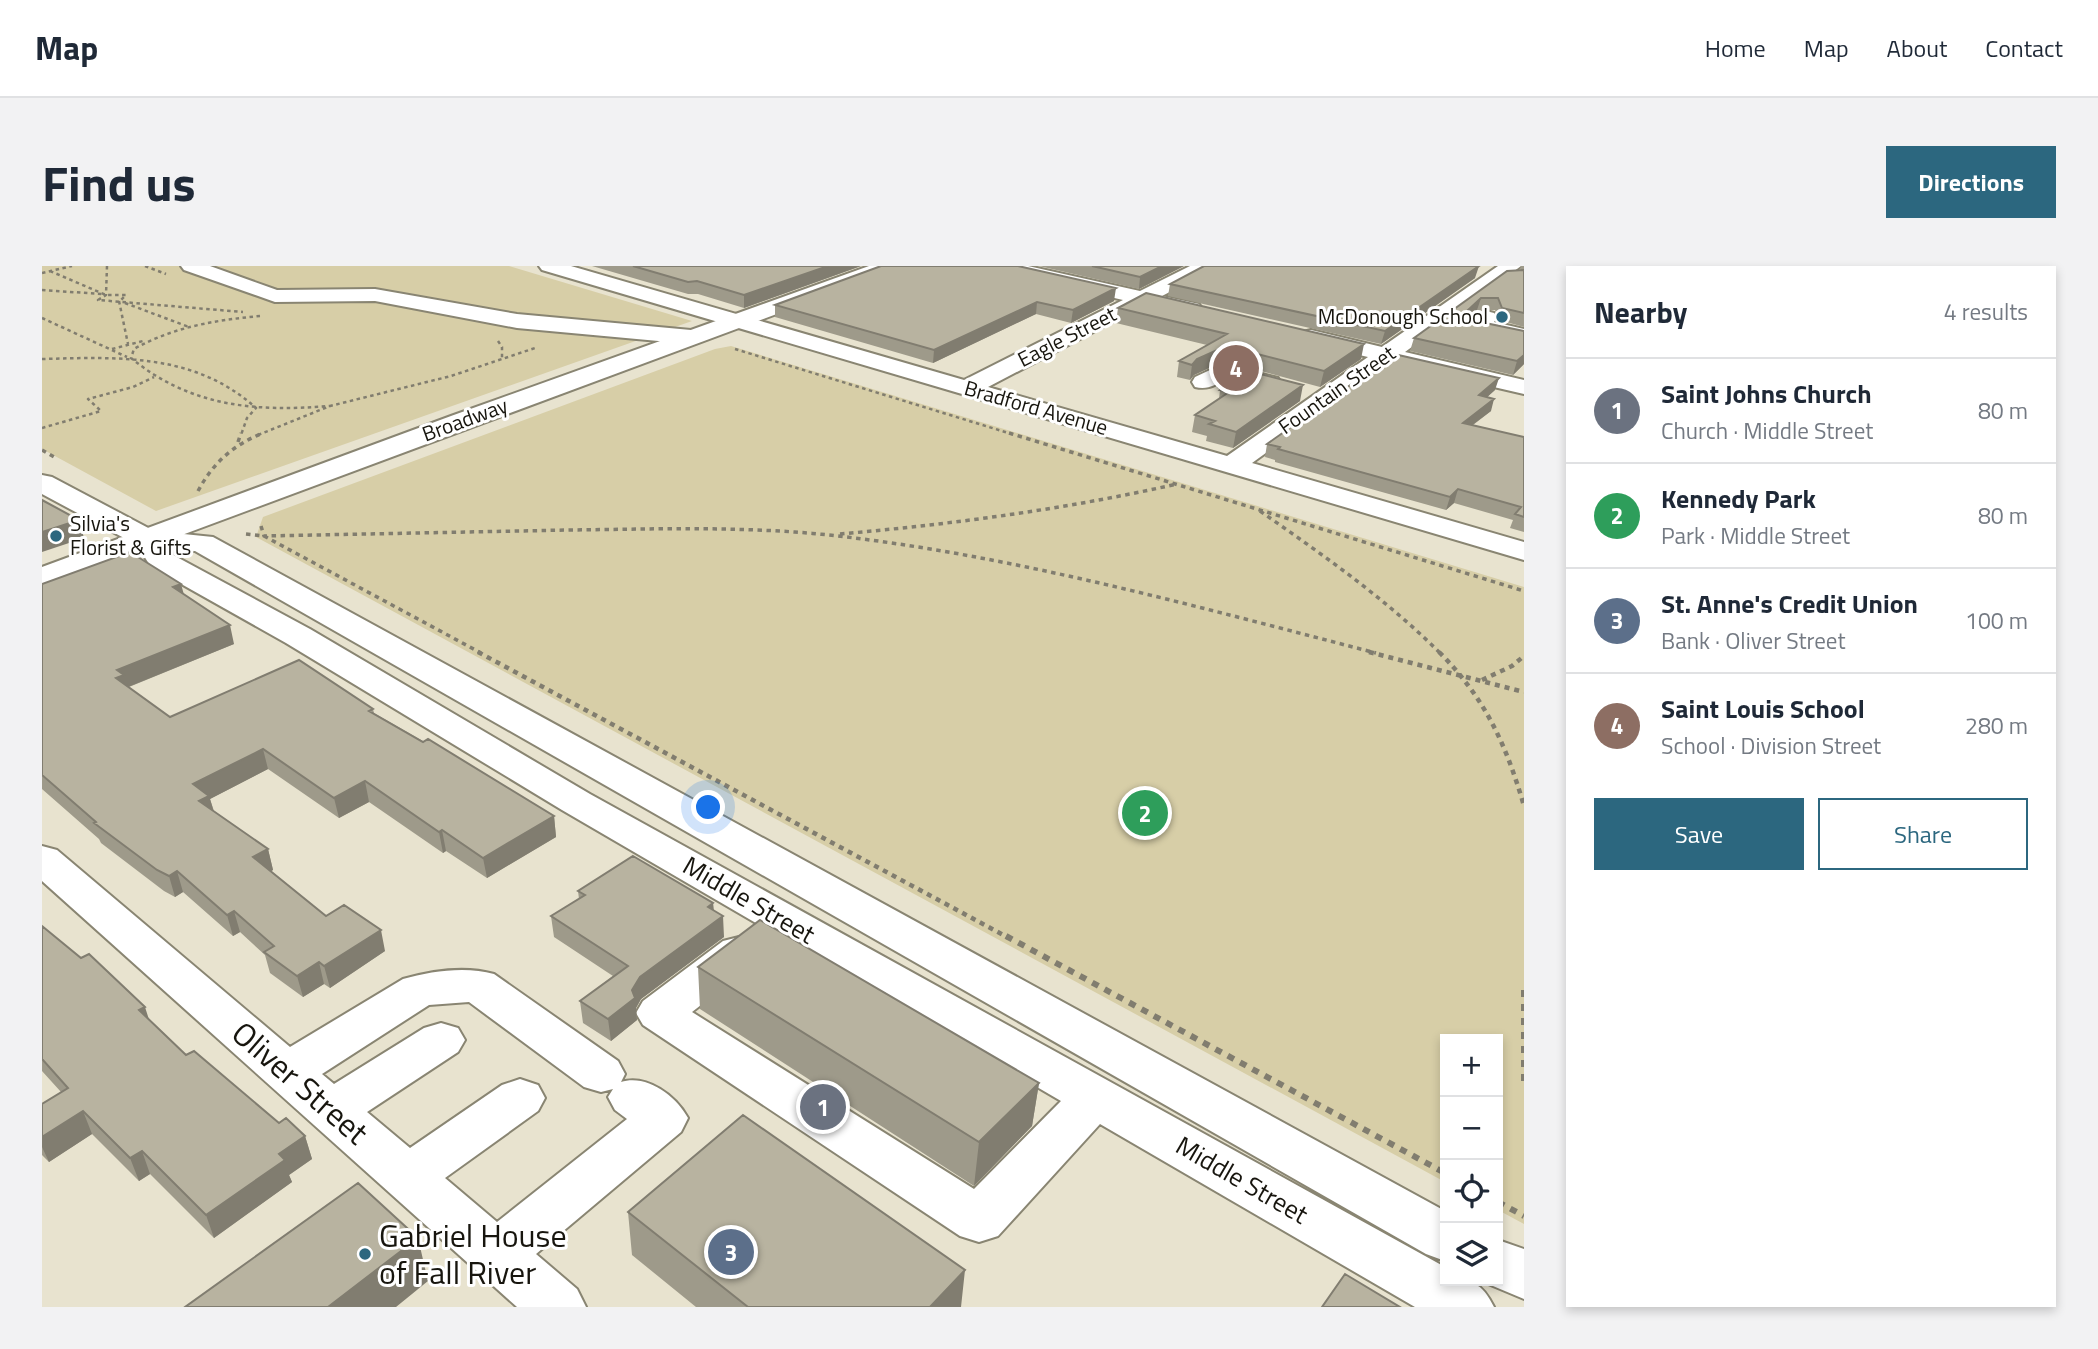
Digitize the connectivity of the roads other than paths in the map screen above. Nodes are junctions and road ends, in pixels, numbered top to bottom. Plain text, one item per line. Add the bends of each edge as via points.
1 (191, 266) edge
2 (888, 266) edge
3 (1001, 266) edge
4 (1205, 266) edge
5 (570, 268) edge
6 (1495, 270) edge
7 (1524, 279) edge
8 (1143, 298) junction
9 (504, 299) dead end
10 (468, 313) junction
11 (1216, 315) edge
12 (1486, 318) dead end
13 (738, 320) junction
14 (1293, 333) edge
15 (1524, 336) edge
16 (691, 337) junction
17 (1386, 355) junction
18 (1204, 382) dead end
19 (1524, 387) edge
20 (967, 388) junction
21 (1325, 398) junction
22 (1231, 465) junction
23 (42, 483) edge
24 (165, 532) junction
25 (1524, 551) edge
26 (1524, 570) edge
27 (42, 578) edge
28 (287, 592) junction
29 (298, 636) junction
30 (42, 859) edge
31 (782, 919) junction
32 (441, 1040) dead end
33 (288, 1072) junction
34 (1096, 1096) junction
35 (520, 1098) dead end
36 (331, 1110) junction
37 (407, 1177) junction
38 (1440, 1235) edge
39 (496, 1255) junction
40 (1503, 1265) edge
41 (1524, 1275) edge
42 (557, 1307) edge
43 (1465, 1307) edge

1 - 10 street via 275,296 375,296 403,289
2 - 13 street, Broadway
3 - 8 street
4 - 8 street, Eagle Street
5 - 13 street, Bradford Avenue
6 - 7 street
6 - 17 street, Fountain Street
8 - 11 street
8 - 20 street, Eagle Street
9 - 10 street
10 - 16 street
12 - 15 street via 1476,325
13 - 16 street, Broadway
13 - 20 street, Bradford Avenue
13 - 26 street via 754,340
14 - 17 street
16 - 24 street, Broadway
17 - 19 street
17 - 21 street, Fountain Street
18 - 21 street via 1223,371
20 - 22 street, Bradford Avenue
21 - 22 street, Fountain Street
22 - 25 street, Bradford Avenue
23 - 24 street, Middle Street
24 - 27 street, Broadway
24 - 28 street via 202,543
24 - 29 street, Middle Street via 162,561
28 - 29 street
28 - 38 street
29 - 31 street, Middle Street
30 - 33 street, Oliver Street
31 - 34 street, Middle Street
31 - 34 street via 659,1013 979,1220
32 - 36 street
33 - 36 street, Oliver Street
33 - 39 street via 419,990 478,985 615,1090
34 - 43 street, Middle Street
35 - 37 street
36 - 37 street, Oliver Street
37 - 39 street, Oliver Street
39 - 42 street, Oliver Street
40 - 41 street

